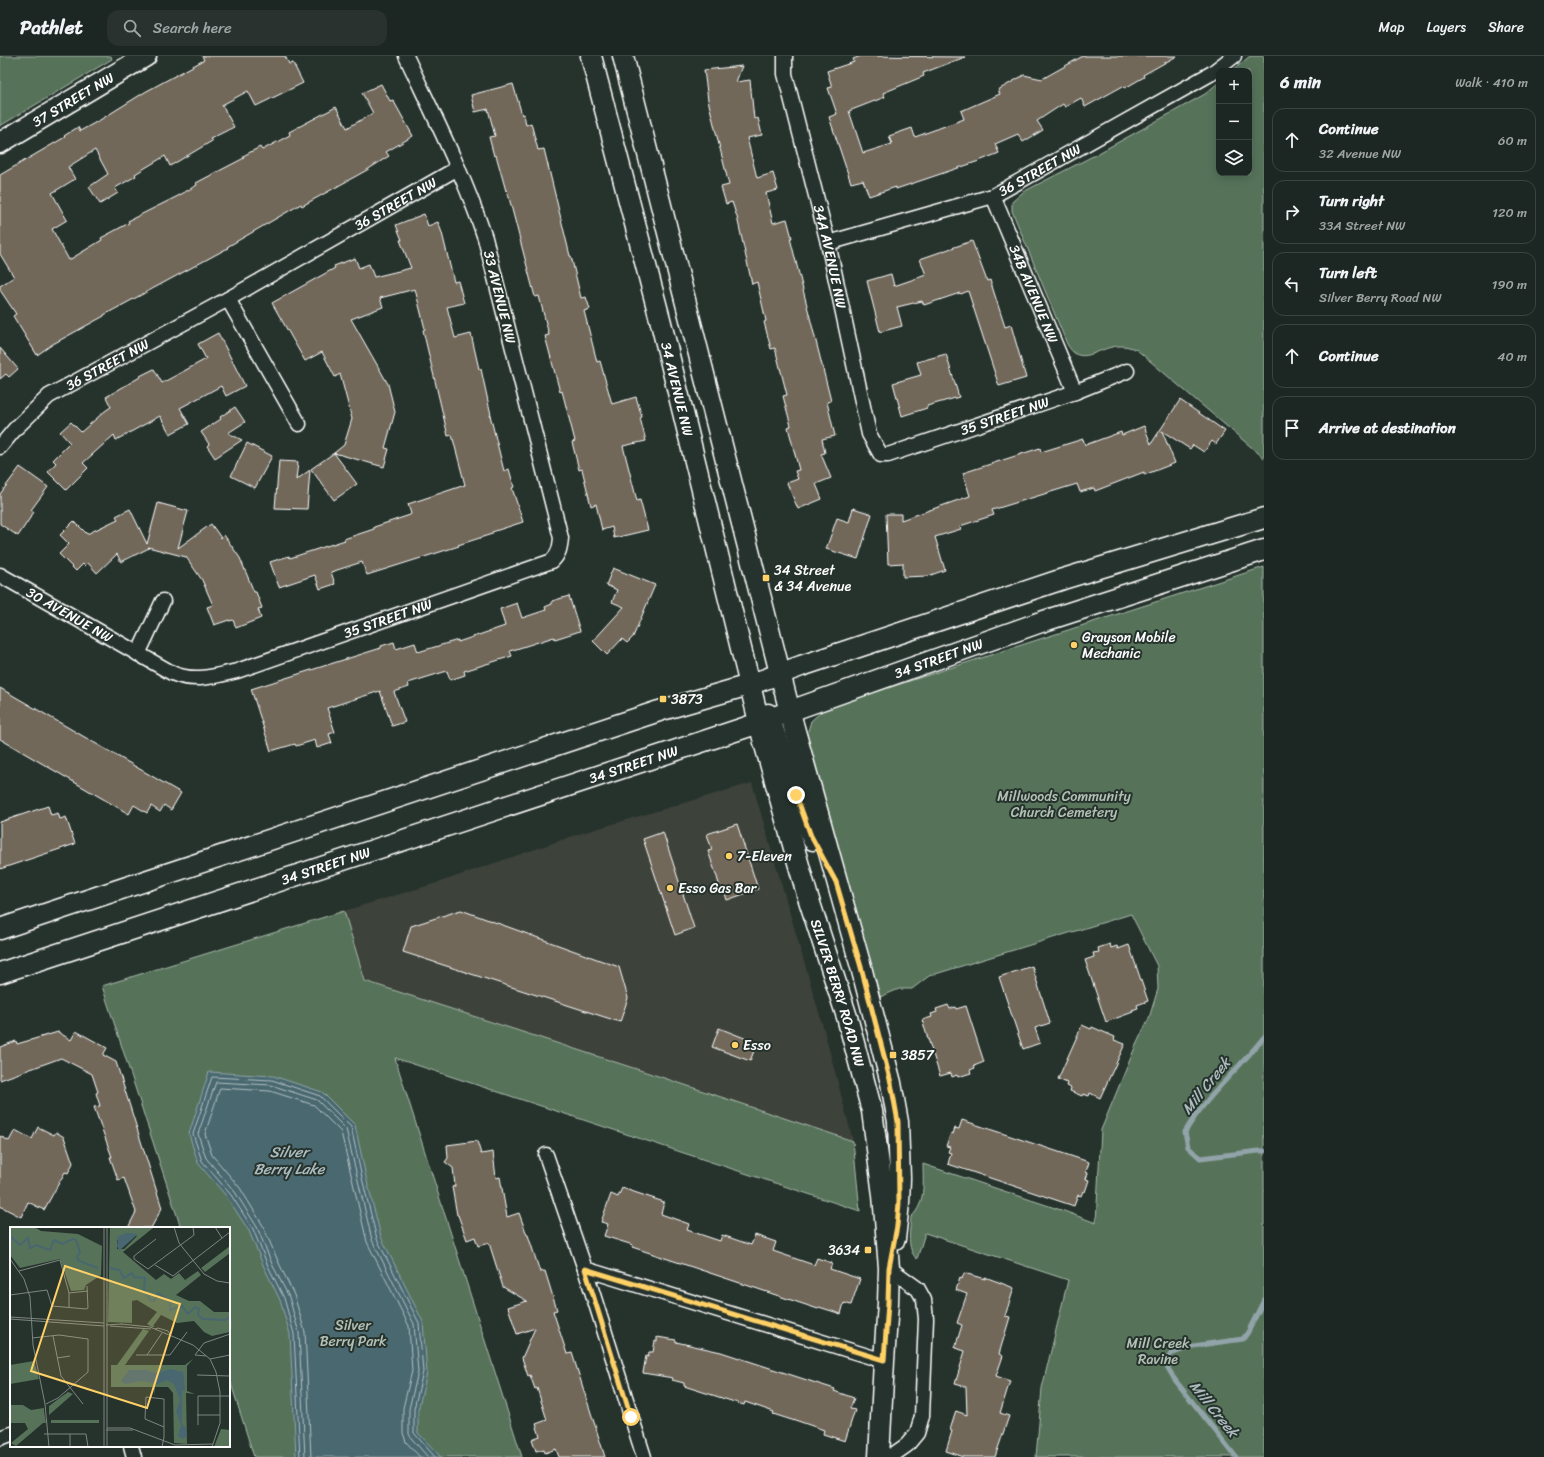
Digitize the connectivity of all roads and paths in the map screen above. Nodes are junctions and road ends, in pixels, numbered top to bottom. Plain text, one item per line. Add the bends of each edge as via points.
1 (146, 56) edge
2 (406, 56) edge
3 (591, 56) edge
4 (623, 56) edge
5 (785, 56) edge
6 (1234, 56) edge
7 (0, 144) edge
8 (458, 168) junction
9 (992, 196) junction
10 (828, 243) junction
11 (228, 299) junction
12 (1128, 371) dead end
13 (1075, 392) junction
14 (300, 424) dead end
15 (0, 447) edge
16 (881, 455) joint
17 (1264, 518) edge
18 (560, 549) joint
19 (1264, 550) edge
20 (0, 575) edge
21 (163, 601) dead end
22 (138, 654) junction
23 (781, 673) junction
24 (208, 677) joint
25 (749, 685) junction
26 (790, 711) junction
27 (765, 721) junction
28 (836, 882) junction
29 (0, 929) edge
30 (0, 972) edge
31 (546, 1155) dead end
32 (889, 1268) junction
33 (585, 1269) junction
34 (884, 1360) junction
35 (10, 1434) edge
36 (0, 1438) edge
37 (131, 1447) edge
38 (134, 1457) edge
39 (644, 1457) edge
40 (879, 1457) edge
41 (890, 1457) edge

1 - 7 main road, 37 STREET NW
2 - 8 street, 33 AVENUE NW
3 - 25 main road, 34 AVENUE NW via 661,323
4 - 23 main road
5 - 10 street, 34A AVENUE NW via 785,74
6 - 9 street, 36 STREET NW via 1212,73
8 - 11 street, 36 STREET NW
8 - 18 street, 33 AVENUE NW via 485,238 561,538
9 - 10 street, 36 STREET NW
9 - 13 street, 34B AVENUE NW
10 - 16 street, 34A AVENUE NW via 869,434
11 - 14 street
11 - 15 street, 36 STREET NW via 49,396
12 - 13 street, 35 STREET NW
13 - 16 street, 35 STREET NW via 888,455
17 - 23 main road via 1055,582
18 - 24 street, 35 STREET NW via 552,561 236,671
19 - 26 main road, 34 STREET NW via 1041,622
20 - 22 street, 30 AVENUE NW
21 - 22 street
22 - 24 street, 30 AVENUE NW via 177,675 190,679
23 - 25 main road
23 - 26 main road
25 - 27 main road, 34 AVENUE NW
25 - 29 main road via 658,711
26 - 27 main road, 34 STREET NW
26 - 28 main road, SILVER BERRY ROAD NW
27 - 28 main road via 811,836
27 - 30 main road, 34 STREET NW
27 - 32 main road, SILVER BERRY ROAD NW via 807,894 847,1017 872,1111
28 - 32 main road, SILVER BERRY ROAD NW via 891,1083 898,1122 899,1203
31 - 33 street
32 - 34 main road, SILVER BERRY ROAD NW
32 - 41 street via 918,1289 924,1300 926,1319 922,1416 917,1432 907,1445
33 - 34 street
33 - 39 street
34 - 40 main road, SILVER BERRY ROAD NW
35 - 36 street
37 - 38 street

